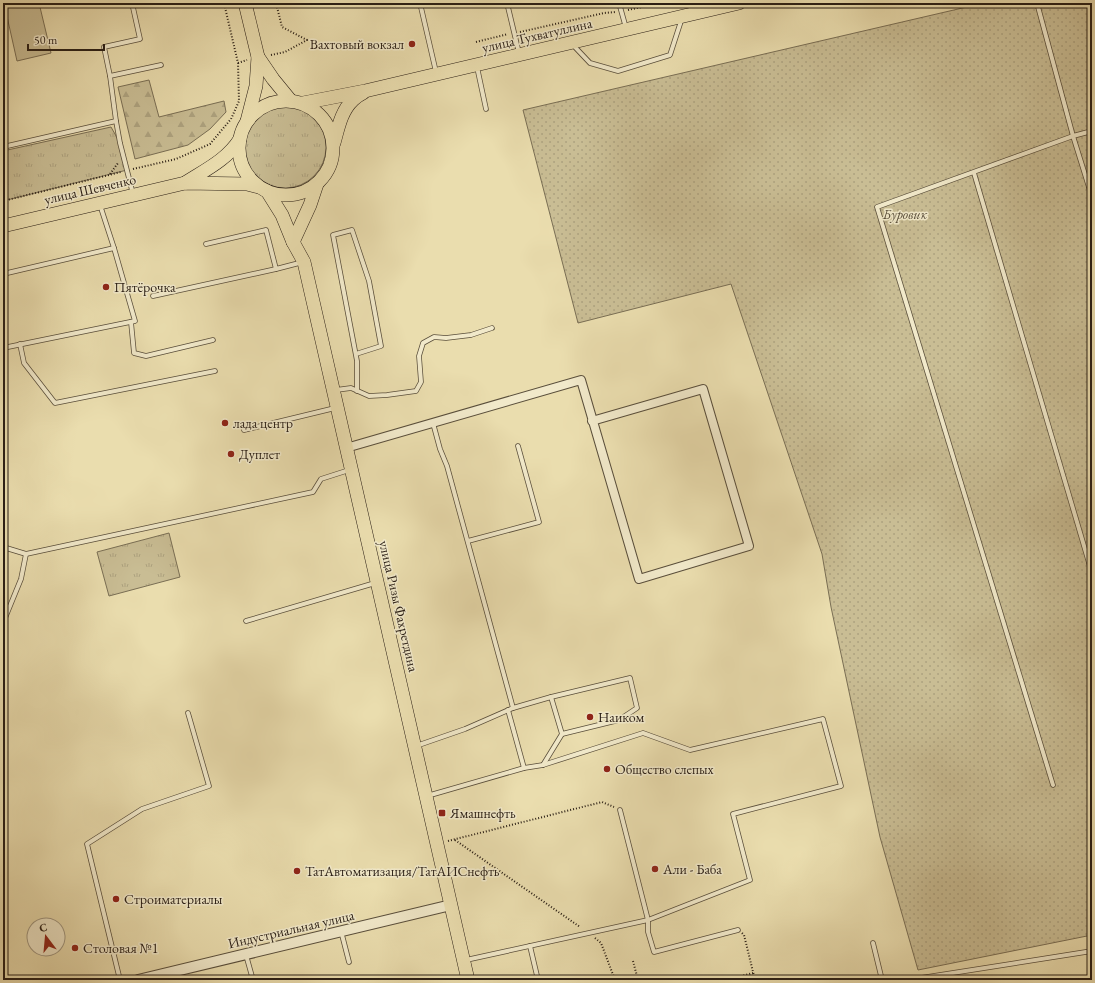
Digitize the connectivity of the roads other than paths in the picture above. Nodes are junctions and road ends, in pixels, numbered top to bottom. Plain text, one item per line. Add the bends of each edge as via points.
1 (132, 3) edge
2 (245, 3) edge
3 (420, 3) edge
4 (507, 3) edge
5 (619, 3) edge
6 (739, 3) edge
7 (1037, 3) edge
8 (683, 16) junction
9 (627, 30) junction
10 (571, 43) junction
11 (520, 55) junction
12 (258, 57) junction
13 (161, 65) dead end
14 (476, 65) junction
15 (436, 74) junction
16 (110, 76) junction
17 (365, 91) junction
18 (297, 102) junction
19 (486, 110) dead end
20 (116, 121) junction
21 (247, 121) junction
22 (1092, 131) edge
23 (1073, 136) junction
24 (240, 139) junction
25 (334, 145) junction
26 (3, 147) edge
27 (974, 173) junction
28 (185, 183) junction
29 (317, 184) junction
30 (263, 189) junction
31 (133, 195) junction
32 (1092, 197) edge
33 (100, 204) junction
34 (3, 226) edge
35 (294, 242) junction
36 (206, 244) dead end
37 (114, 248) junction
38 (304, 262) junction
39 (276, 269) junction
40 (3, 274) edge
41 (153, 296) dead end
42 (131, 322) junction
43 (492, 328) dead end
44 (213, 340) dead end
45 (20, 344) junction
46 (3, 348) edge
47 (356, 354) junction
48 (215, 371) dead end
49 (333, 391) junction
50 (357, 391) junction
51 (337, 408) junction
52 (592, 421) junction
53 (433, 423) junction
54 (244, 430) dead end
55 (518, 446) dead end
56 (346, 448) junction
57 (351, 469) junction
58 (468, 541) junction
59 (3, 547) edge
60 (26, 554) junction
61 (1092, 574) edge
62 (377, 582) junction
63 (246, 621) dead end
64 (3, 623) edge
65 (551, 697) junction
66 (513, 708) junction
67 (508, 710) junction
68 (188, 713) dead end
69 (562, 734) junction
70 (415, 746) junction
71 (543, 765) junction
72 (524, 768) junction
73 (1053, 785) dead end
74 (426, 796) junction
75 (620, 810) road end
76 (451, 905) junction
77 (648, 920) junction
78 (738, 930) road end
79 (341, 931) junction
80 (873, 943) dead end
81 (530, 946) junction
82 (1092, 951) edge
83 (246, 954) junction
84 (464, 960) junction
85 (349, 962) dead end
86 (120, 980) edge
87 (138, 980) edge
88 (253, 980) edge
89 (468, 980) edge
90 (538, 980) edge
91 (882, 980) edge
92 (908, 980) edge

1 - 16 lane via 140,39 104,47
2 - 12 main road
3 - 15 lane
4 - 11 lane
5 - 9 lane
6 - 8 main road, улица Тухватуллина
7 - 23 lane
8 - 9 main road, улица Тухватуллина
8 - 10 lane via 670,55 618,71 590,63
9 - 10 main road, улица Тухватуллина
10 - 11 main road, улица Тухватуллина
11 - 14 main road, улица Тухватуллина
12 - 18 main road via 273,79
12 - 21 main road via 256,86
13 - 16 lane
14 - 15 main road, улица Тухватуллина
14 - 19 lane
15 - 17 main road, улица Тухватуллина
16 - 20 lane
17 - 18 main road, улица Тухватуллина
17 - 25 main road via 344,111
18 - 21 main road via 283,100 267,105
18 - 25 main road via 313,108 328,124
20 - 26 lane
20 - 31 lane
21 - 24 main road
22 - 23 lane
23 - 27 lane
23 - 32 lane
24 - 28 main road via 220,161
24 - 30 main road via 239,153 242,166 249,178
25 - 29 main road via 330,167
27 - 61 lane
27 - 73 lane via 877,207
28 - 30 main road via 247,184
28 - 31 main road, улица Шевченко
29 - 30 main road via 293,195 280,195
29 - 35 main road
30 - 35 main road, улица Ризы Фахретдина via 282,215
31 - 33 main road, улица Шевченко
33 - 34 main road, улица Шевченко
33 - 37 lane
35 - 38 main road, улица Ризы Фахретдина
36 - 39 lane via 266,230
37 - 40 lane
37 - 42 lane via 134,321
38 - 39 lane
38 - 49 main road, улица Ризы Фахретдина
39 - 41 lane
42 - 44 lane via 134,353 146,356
42 - 45 lane
43 - 50 lane via 471,335 434,337 423,343 419,356 421,382 416,391 369,396
45 - 46 lane
45 - 48 lane via 24,363 55,403
47 - 47 lane via 333,235 352,230 369,281 381,346
47 - 50 lane
49 - 50 lane via 351,388
49 - 51 main road, улица Ризы Фахретдина
51 - 54 lane
51 - 56 main road, улица Ризы Фахретдина
52 - 52 street via 703,389 749,546 639,579
52 - 53 street via 581,380
53 - 56 street
53 - 58 lane
55 - 58 lane via 539,522
56 - 57 main road, улица Ризы Фахретдина
57 - 60 lane via 321,479 313,492
57 - 62 main road, улица Ризы Фахретдина
58 - 66 lane
59 - 60 lane
60 - 64 lane via 21,579
62 - 63 lane
62 - 70 main road, улица Ризы Фахретдина
65 - 66 lane
65 - 69 lane
65 - 69 lane via 630,678 637,708 619,720
66 - 67 lane
67 - 70 lane via 465,729
67 - 72 lane
68 - 86 lane via 209,786 142,809 87,844
69 - 71 lane
70 - 74 main road, улица Ризы Фахретдина
71 - 72 lane
71 - 77 lane via 643,733 690,750 823,719 841,786 733,814 750,880
72 - 74 lane
74 - 76 main road, улица Ризы Фахретдина
75 - 77 lane
76 - 79 street, Индустриальная улица
76 - 84 main road, улица Ризы Фахретдина
77 - 78 lane via 648,932 654,952
77 - 81 lane
79 - 83 street, Индустриальная улица
79 - 85 lane
80 - 91 lane
81 - 84 lane
81 - 90 lane
82 - 92 lane
83 - 87 street, Индустриальная улица
83 - 88 lane
84 - 89 main road, улица Ризы Фахретдина

